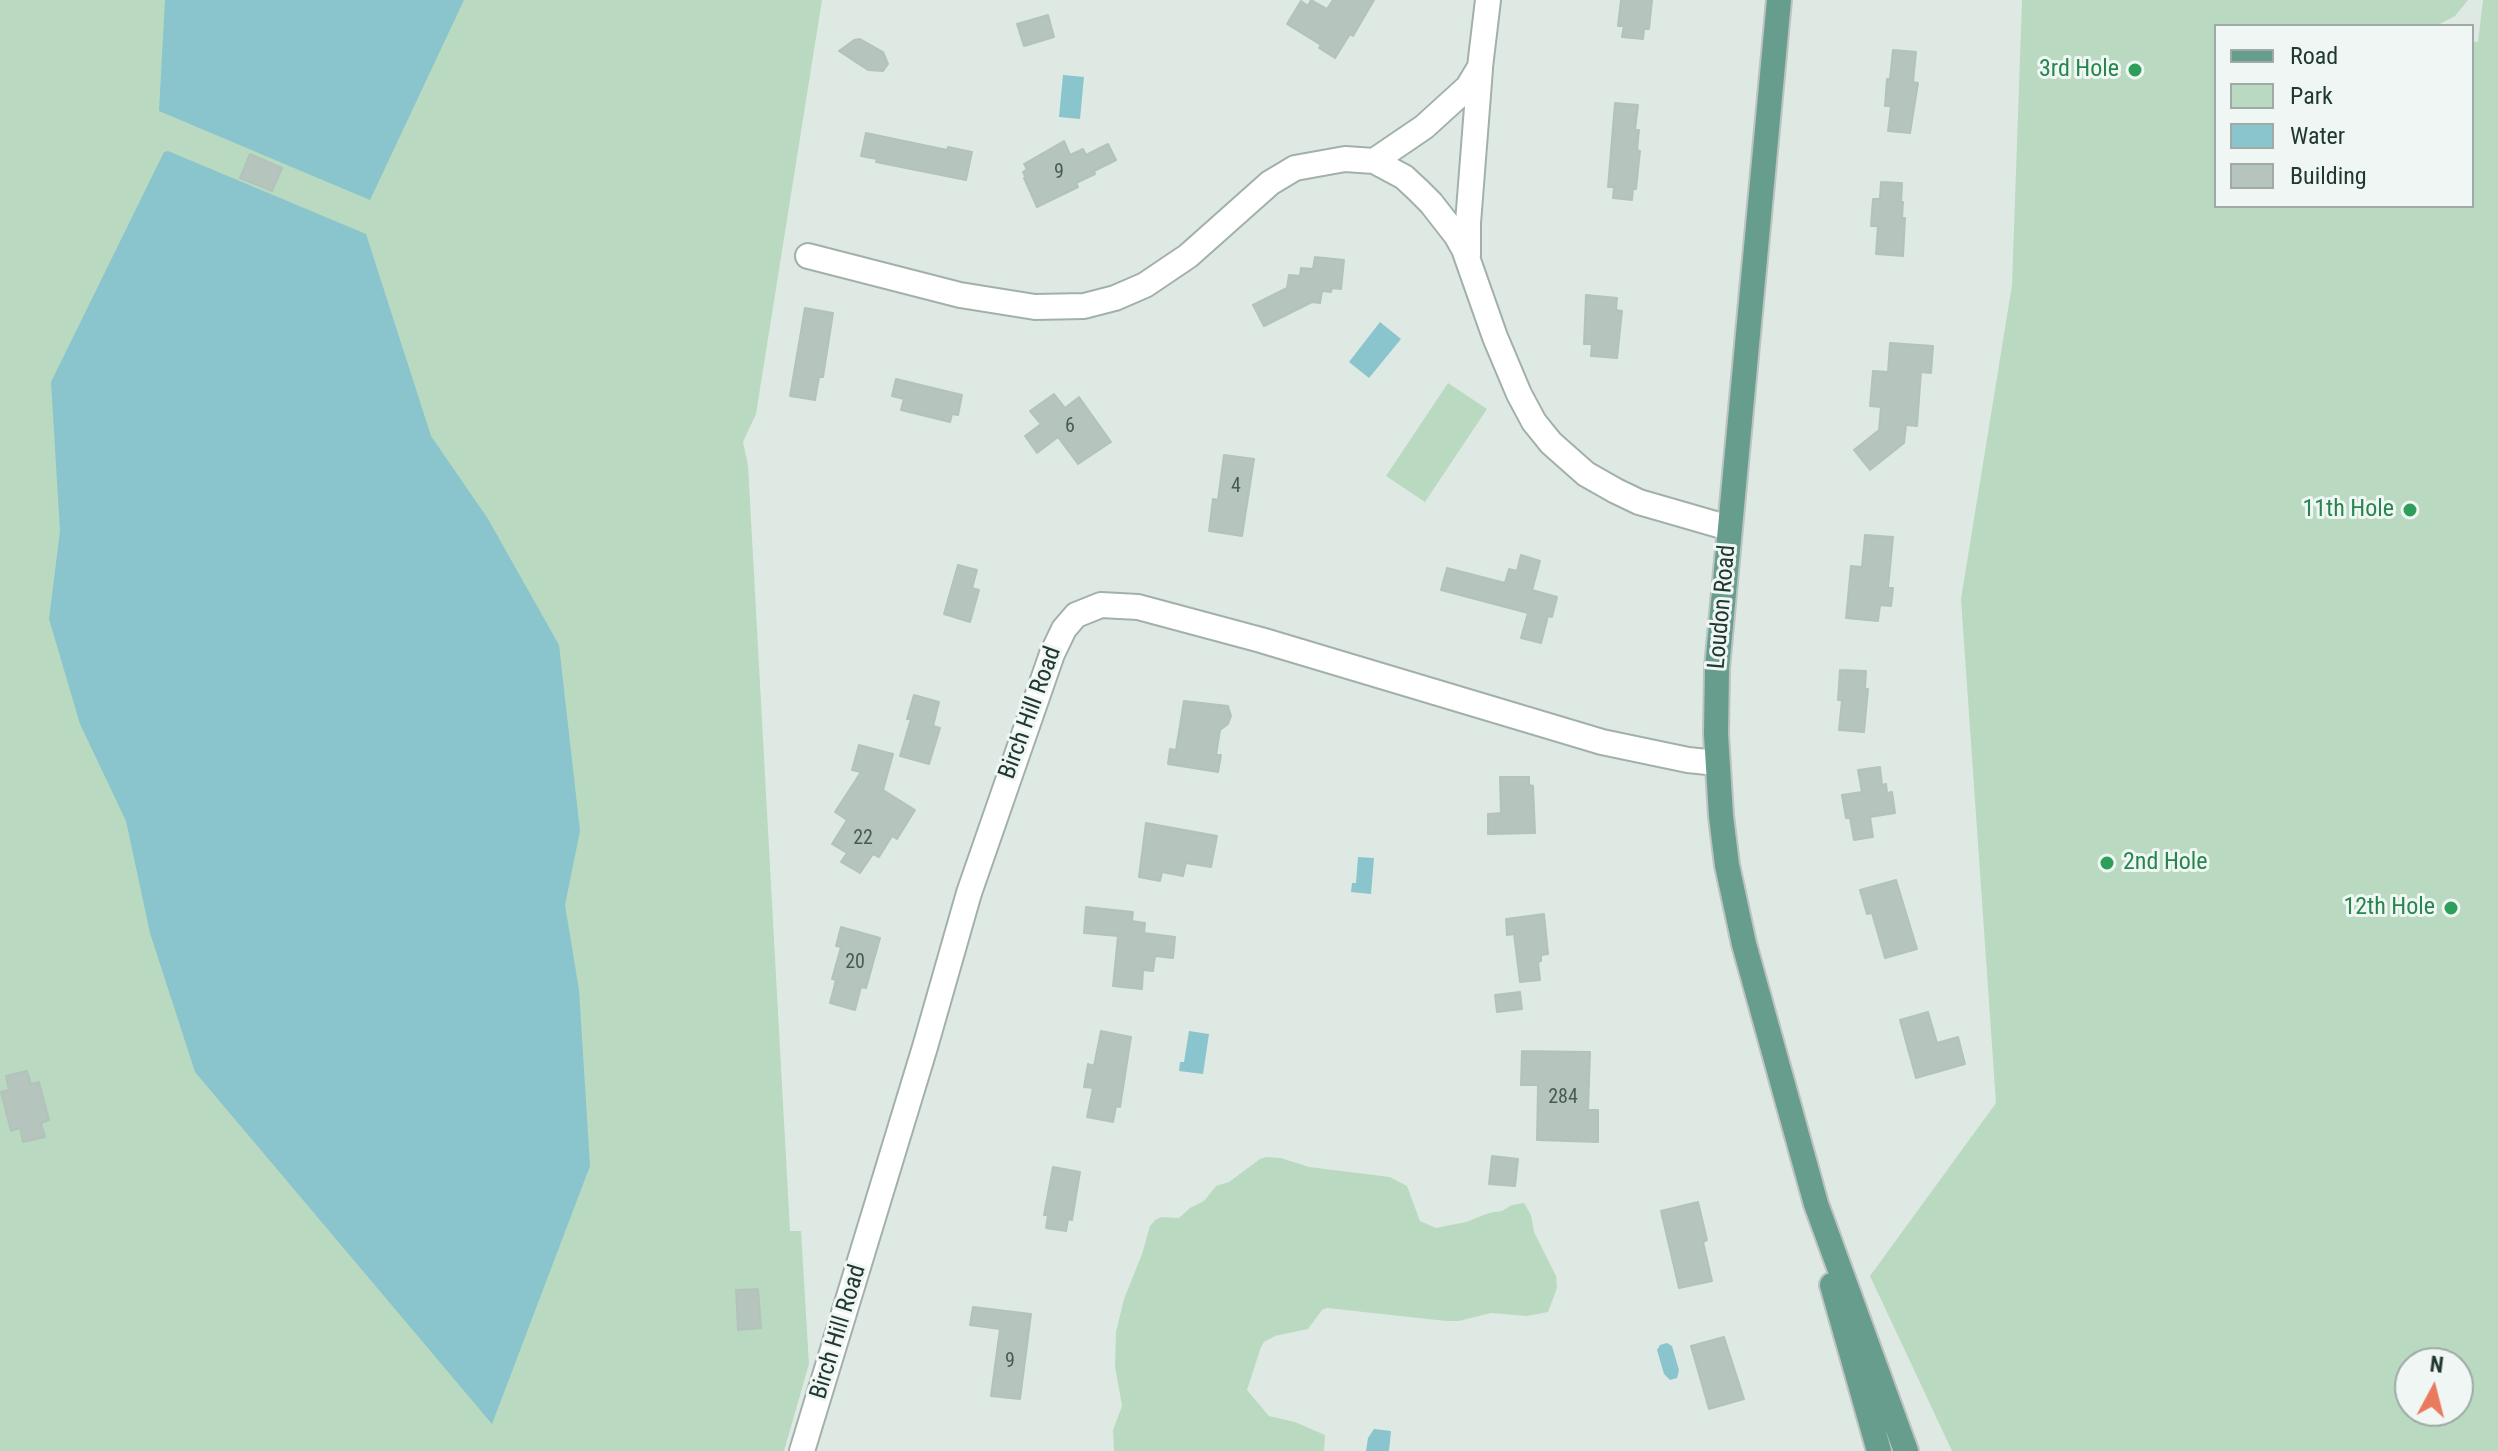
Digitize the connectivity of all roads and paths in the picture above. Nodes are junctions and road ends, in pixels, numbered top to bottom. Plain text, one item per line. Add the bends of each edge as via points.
1 (1488, 0) edge
2 (1779, 0) edge
3 (1480, 67) junction
4 (1374, 161) junction
5 (808, 256) dead end
6 (1469, 262) junction
7 (1729, 528) junction
8 (1717, 763) junction
9 (1816, 1204) junction
10 (1866, 1407) junction
11 (802, 1451) edge
12 (1872, 1451) edge
13 (1879, 1451) edge
14 (1906, 1451) edge

1 - 3 street
2 - 7 main road, Loudon Road
3 - 4 street via 1453,103
3 - 6 street
4 - 5 street via 1345,159 1295,168 1156,278 1084,306 1035,307 960,295
4 - 6 street via 1404,177 1431,203
6 - 7 street via 1519,394 1559,452 1603,485 1639,502
7 - 8 main road, Loudon Road via 1717,668
8 - 9 main road, Loudon Road via 1735,904
8 - 11 street, Birch Hill Road via 1602,742 1138,607 1101,605 1076,615 1052,654 969,893
9 - 10 main road via 1831,1283
9 - 14 main road
10 - 12 main road
10 - 13 main road

